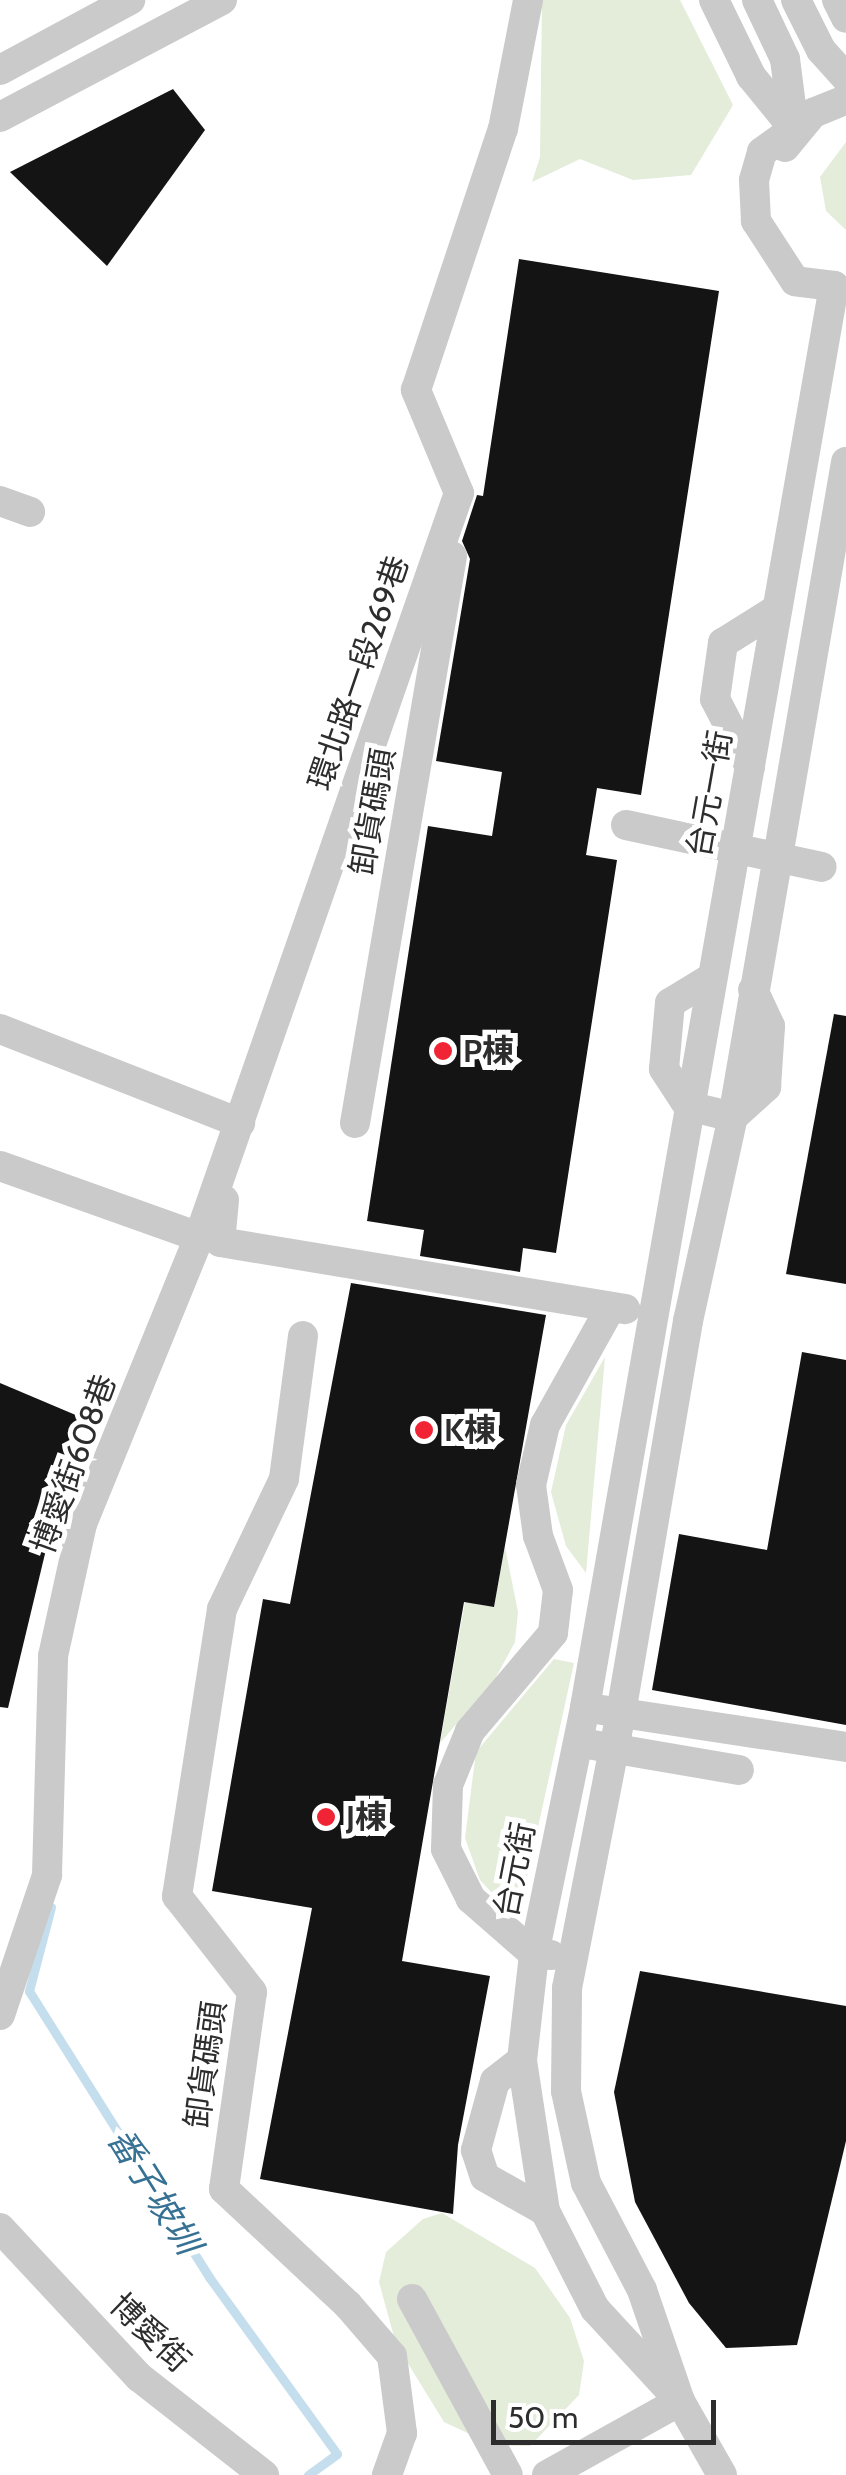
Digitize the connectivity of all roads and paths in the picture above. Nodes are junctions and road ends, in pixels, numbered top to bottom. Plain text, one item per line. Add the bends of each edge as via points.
1 (130, 0) edge
2 (222, 0) edge
3 (528, 0) edge
4 (714, 0) edge
5 (734, 0) edge
6 (757, 0) edge
7 (796, 0) edge
8 (815, 0) edge
9 (837, 0) edge
10 (846, 18) edge
11 (846, 64) edge
12 (0, 70) edge
13 (846, 78) edge
14 (846, 100) edge
15 (0, 116) edge
16 (794, 129) junction
17 (840, 286) edge
18 (846, 462) edge
19 (0, 501) edge
20 (30, 512) dead end
21 (451, 516) junction
22 (793, 521) junction
23 (834, 531) junction
24 (778, 609) junction
25 (750, 768) junction
26 (626, 825) dead end
27 (736, 848) junction
28 (777, 857) junction
29 (822, 867) dead end
30 (0, 1029) edge
31 (688, 1106) junction
32 (733, 1117) junction
33 (240, 1123) junction
34 (356, 1123) dead end
35 (228, 1157) junction
36 (0, 1166) edge
37 (199, 1237) junction
38 (611, 1306) junction
39 (649, 1312) junction
40 (688, 1321) junction
41 (303, 1336) dead end
42 (556, 1614) junction
43 (598, 1622) junction
44 (585, 1707) junction
45 (622, 1714) junction
46 (575, 1741) junction
47 (846, 1747) edge
48 (613, 1749) junction
49 (739, 1770) dead end
50 (534, 1954) junction
51 (572, 1957) junction
52 (0, 2016) edge
53 (522, 2060) junction
54 (545, 2211) junction
55 (0, 2228) edge
56 (412, 2300) dead end
57 (680, 2401) junction
58 (264, 2475) edge
59 (386, 2475) edge
60 (508, 2475) edge
61 (547, 2475) edge
62 (722, 2475) edge

1 - 12 street
2 - 15 street
3 - 21 street, 環北路一段269巷 via 527,33 503,129 416,390 459,493
4 - 16 street via 751,76
5 - 16 street
6 - 16 street via 785,59
7 - 13 street via 821,50
8 - 11 street
9 - 10 street
14 - 16 street
16 - 17 street via 776,163 777,225 792,252
17 - 22 street, 台元一街
18 - 23 street
19 - 20 street
21 - 33 street, 環北路一段269巷
21 - 34 street, 卸貨碼頭 via 458,523
22 - 23 street
22 - 24 street, 台元一街
23 - 28 street
24 - 25 street, 台元一街
24 - 25 street via 723,643 715,699
25 - 27 street, 台元一街
26 - 27 street
27 - 28 street
27 - 31 street, 台元一街
28 - 29 street
28 - 32 street via 753,990 770,1026 766,1087
30 - 33 street
31 - 32 street
31 - 39 street, 台元一街
32 - 40 street
33 - 35 street, 博愛街608巷
35 - 37 street, 博愛街608巷
35 - 38 street via 220,1242
36 - 37 street
37 - 52 street, 博愛街608巷 via 82,1524 53,1656 47,1876
38 - 39 street
38 - 42 street via 546,1425 531,1484 538,1536 558,1590
39 - 40 street
39 - 43 street, 台元街
40 - 45 street, 台元街
41 - 59 street, 卸貨碼頭 via 284,1480 222,1609 177,1896 252,1992 224,2189 348,2305 392,2356 402,2433
42 - 43 street
42 - 50 street via 552,1634 470,1731 448,1784 446,1849 472,1899
43 - 44 street, 台元街
44 - 45 street
44 - 46 street, 台元街
45 - 47 street
45 - 48 street, 台元街
46 - 48 street
46 - 50 street, 台元街
48 - 49 street
48 - 51 street, 台元街
50 - 51 street
50 - 53 street, 台元街
51 - 57 street, 台元街 via 566,2091 586,2183 642,2290
53 - 54 street, 台元街
53 - 54 street via 495,2081 476,2150 485,2177
54 - 57 street, 台元街 via 595,2309
55 - 58 street, 博愛街 via 139,2377
56 - 60 street
57 - 61 street
57 - 62 street, 台元街

